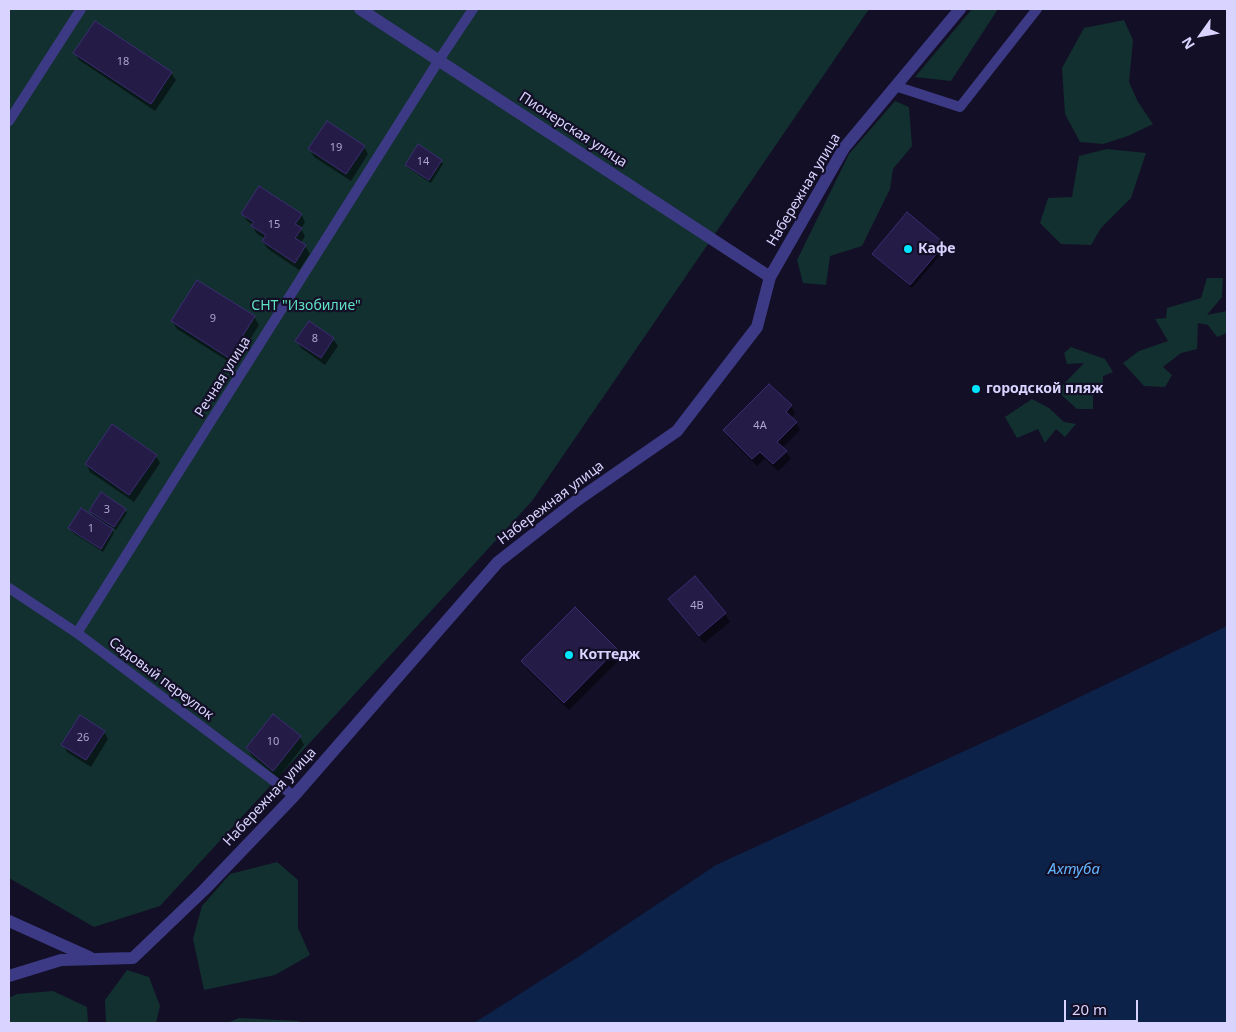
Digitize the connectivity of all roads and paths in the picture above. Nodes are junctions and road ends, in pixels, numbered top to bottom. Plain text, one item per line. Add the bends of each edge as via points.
1 (81, 9) edge
2 (360, 9) edge
3 (473, 9) edge
4 (960, 9) edge
5 (1037, 9) edge
6 (439, 60) junction
7 (895, 86) junction
8 (9, 121) edge
9 (770, 277) junction
10 (9, 588) edge
11 (76, 633) junction
12 (294, 796) junction
13 (9, 922) edge
14 (92, 958) junction
15 (9, 976) edge

1 - 8 lane
2 - 6 street, Пионерская улица
3 - 6 lane, Речная улица
4 - 7 street, Набережная улица
5 - 7 lane via 960,107
6 - 9 street, Пионерская улица
6 - 11 lane, Речная улица
7 - 9 street, Набережная улица via 844,148
9 - 12 street, Набережная улица via 757,327 677,431 576,501 498,562
10 - 11 lane, Садовый переулок
11 - 12 lane, Садовый переулок
12 - 14 street, Набережная улица via 133,958
13 - 14 street
14 - 15 street, Набережная улица via 61,960

